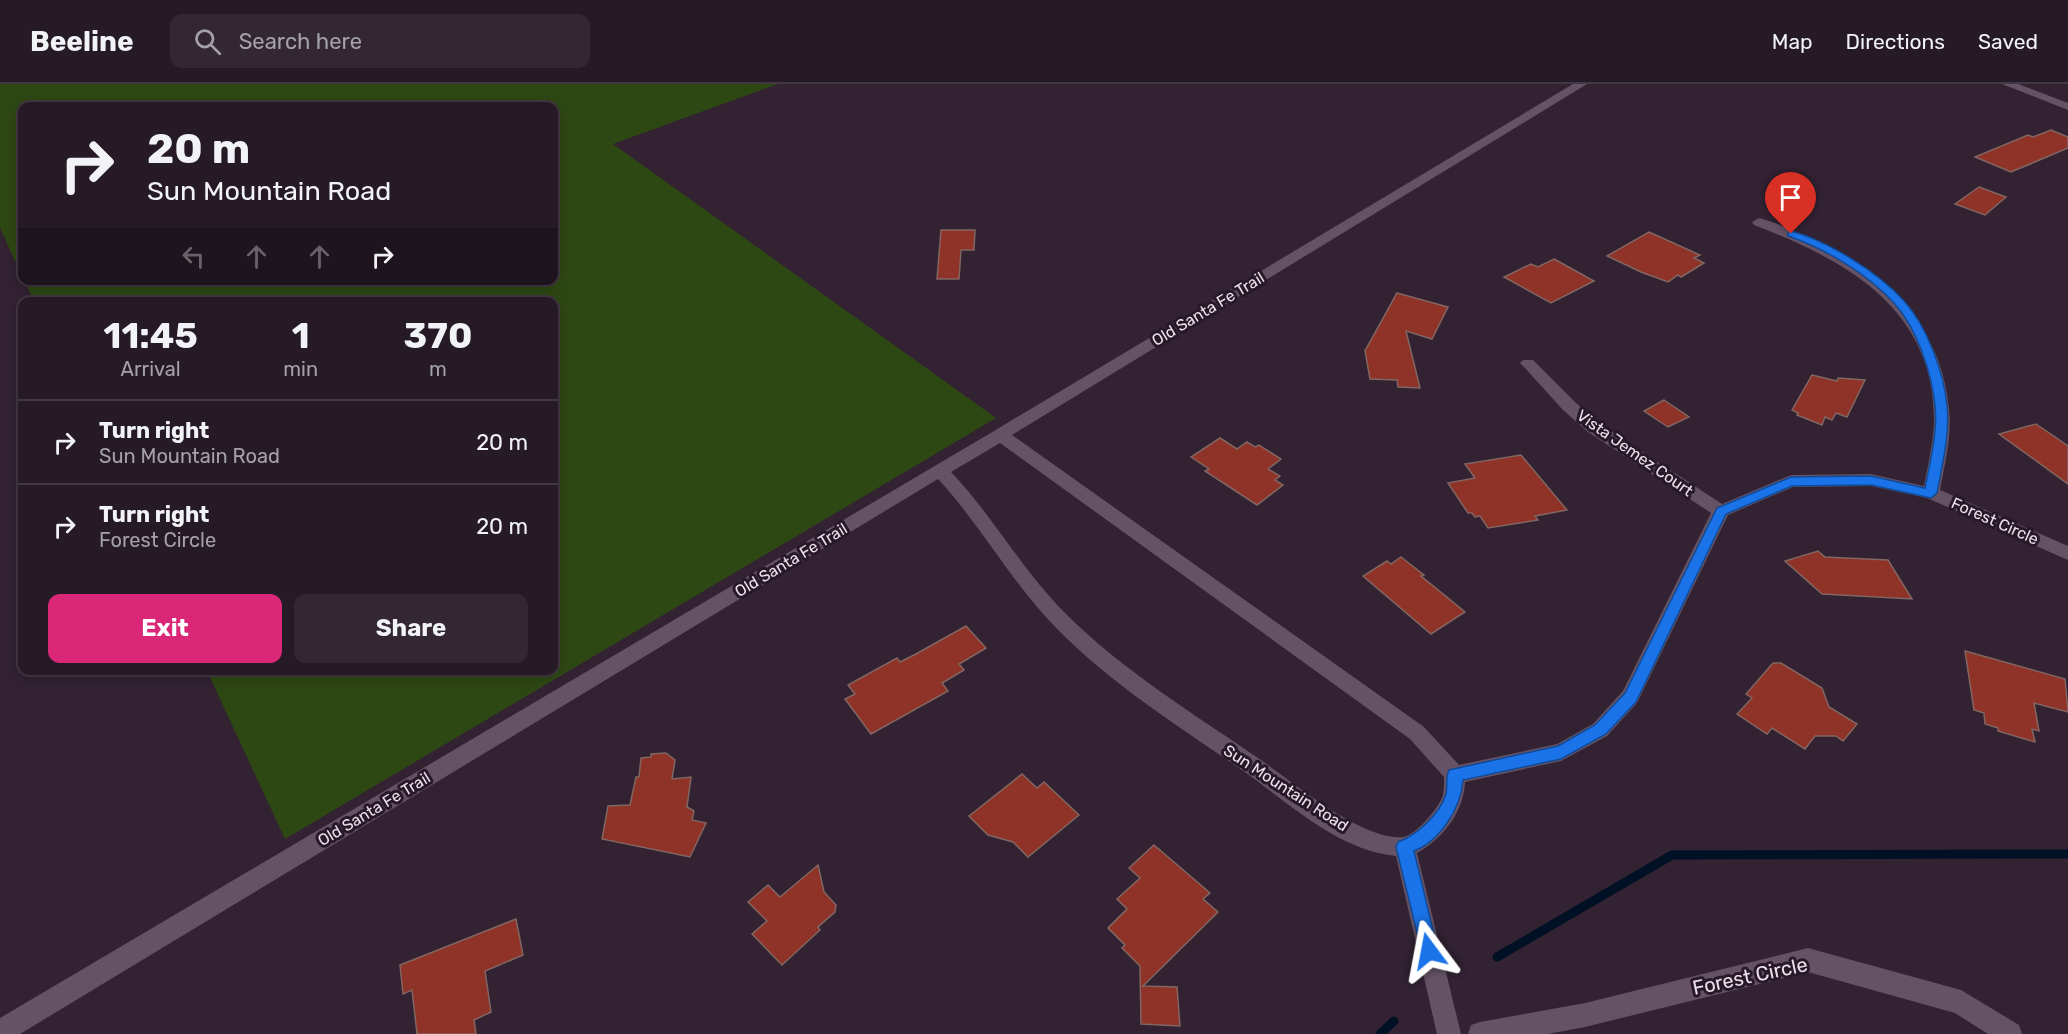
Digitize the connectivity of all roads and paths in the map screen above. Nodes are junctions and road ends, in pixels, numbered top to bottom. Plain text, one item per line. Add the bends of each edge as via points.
1 (1581, 84) edge
2 (2008, 84) edge
3 (2068, 107) edge
4 (1759, 222) dead end
5 (1527, 363) dead end
6 (1000, 435) junction
7 (940, 471) junction
8 (1931, 493) junction
9 (1721, 511) junction
10 (2068, 553) edge
11 (1455, 775) junction
12 (1404, 847) junction
13 (0, 1032) edge
14 (1449, 1034) edge
15 (1480, 1034) edge
16 (2010, 1034) edge

1 - 6 street, Old Santa Fe Trail
2 - 3 street
4 - 8 street via 1807,239 1844,259 1878,282 1901,304 1934,367 1942,408
5 - 9 street, Vista Jemez Court via 1594,428
6 - 7 street, Old Santa Fe Trail
6 - 11 street via 1379,703 1417,733
7 - 12 street, Sun Mountain Road via 959,490 1029,587 1111,665 1170,711 1326,817 1378,843
7 - 13 street, Old Santa Fe Trail
8 - 9 street, Forest Circle via 1871,480 1791,481
8 - 10 street, Forest Circle
9 - 11 street via 1630,697 1600,730 1561,752
11 - 12 street via 1454,797 1435,825 1420,841
12 - 14 street
15 - 16 street, Forest Circle via 1585,1015 1808,960 1961,1002

